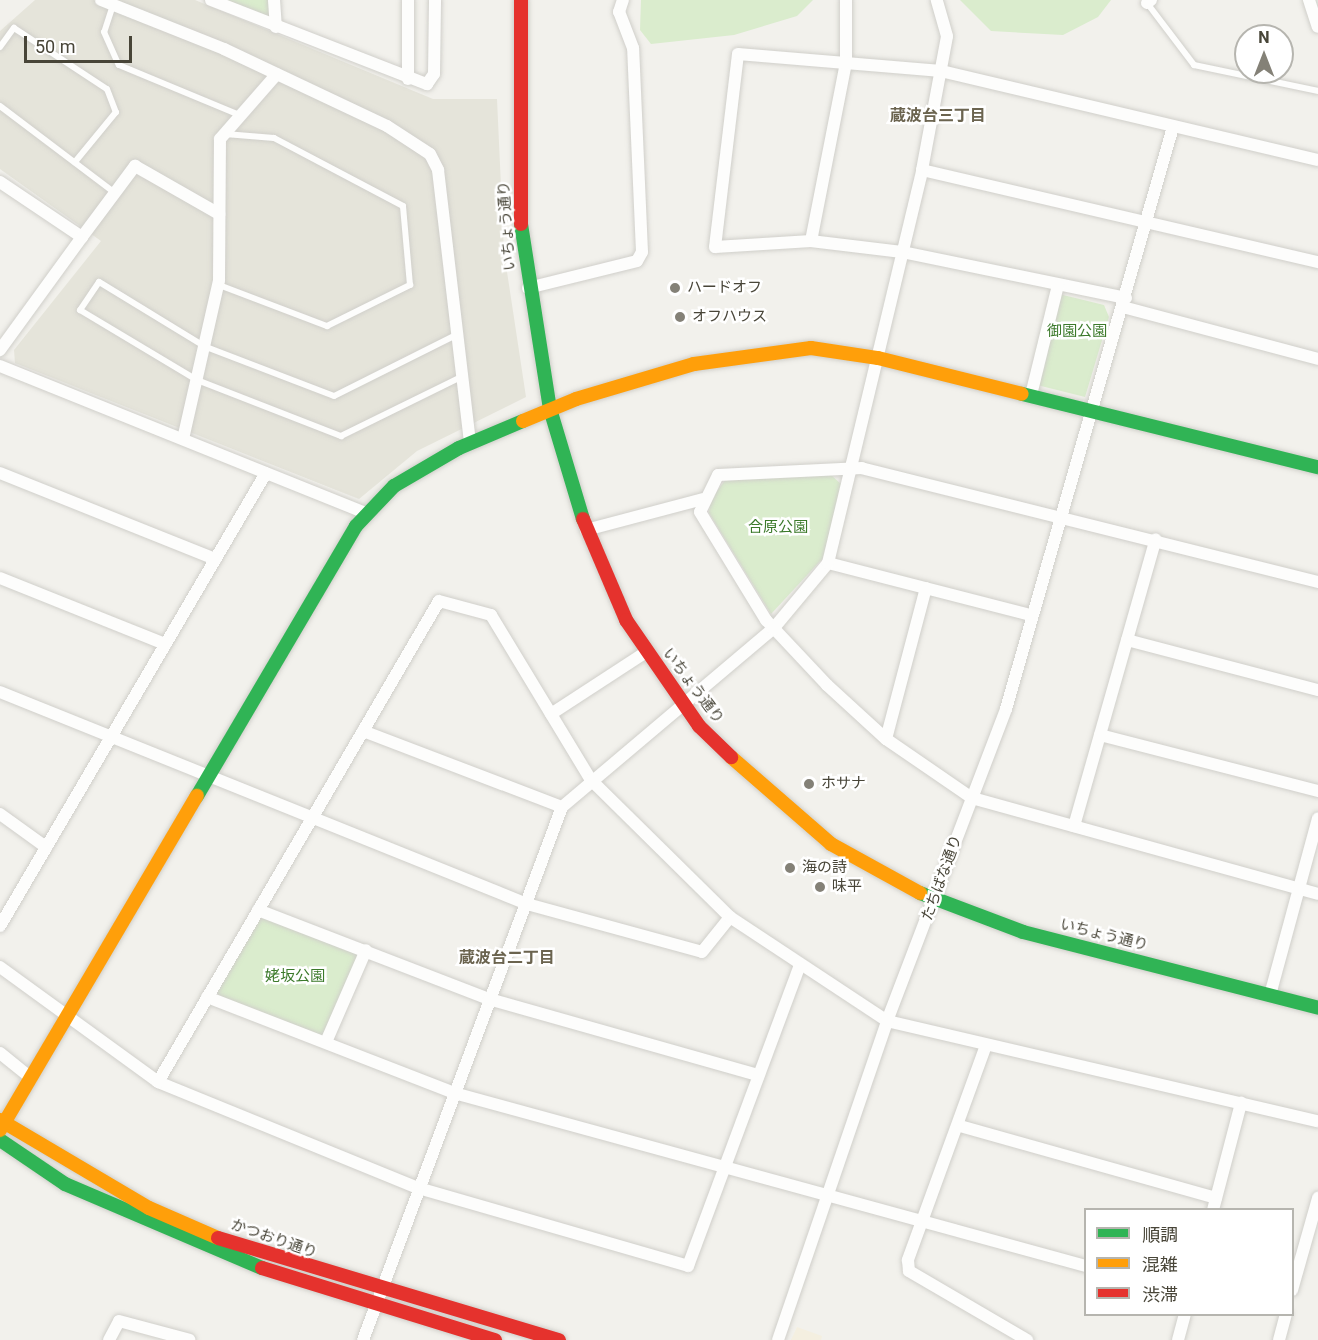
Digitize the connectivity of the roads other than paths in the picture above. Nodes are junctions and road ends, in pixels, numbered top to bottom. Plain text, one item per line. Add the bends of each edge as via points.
1 (211, 0) edge
2 (274, 0) edge
3 (408, 0) edge
4 (435, 0) edge
5 (521, 0) edge
6 (623, 0) edge
7 (846, 0) edge
8 (937, 0) edge
9 (1309, 0) edge
10 (1148, 1) edge
11 (107, 2) edge
12 (276, 27) junction
13 (1318, 27) edge
14 (0, 47) edge
15 (846, 63) junction
16 (941, 71) junction
17 (277, 74) junction
18 (408, 79) junction
19 (1318, 91) edge
20 (0, 106) edge
21 (242, 116) junction
22 (1173, 127) junction
23 (225, 134) junction
24 (1318, 160) edge
25 (75, 162) junction
26 (922, 170) junction
27 (0, 182) edge
28 (115, 193) junction
29 (219, 214) junction
30 (1146, 221) junction
31 (82, 237) junction
32 (811, 241) junction
33 (902, 252) junction
34 (1318, 262) edge
35 (219, 285) junction
36 (1058, 285) junction
37 (528, 288) junction
38 (1124, 303) junction
39 (456, 335) junction
40 (204, 346) junction
41 (0, 351) edge
42 (878, 358) junction
43 (1318, 359) edge
44 (0, 366) edge
45 (461, 377) junction
46 (197, 380) junction
47 (1031, 395) junction
48 (550, 409) junction
49 (1089, 411) junction
50 (183, 439) junction
51 (471, 442) junction
52 (852, 467) junction
53 (1318, 467) edge
54 (0, 473) edge
55 (266, 473) junction
56 (703, 499) junction
57 (366, 513) junction
58 (1059, 515) junction
59 (586, 530) junction
60 (1156, 539) junction
61 (215, 559) junction
62 (828, 563) junction
63 (0, 578) edge
64 (1318, 582) edge
65 (926, 588) junction
66 (1031, 615) junction
67 (773, 629) junction
68 (1127, 640) junction
69 (165, 644) junction
70 (646, 652) junction
71 (1318, 690) edge
72 (0, 692) edge
73 (683, 705) junction
74 (551, 714) junction
75 (363, 730) junction
76 (1100, 735) junction
77 (111, 738) junction
78 (886, 739) junction
79 (209, 777) junction
80 (591, 780) junction
81 (1318, 791) edge
82 (972, 798) junction
83 (562, 807) junction
84 (0, 814) edge
85 (1318, 818) edge
86 (311, 819) junction
87 (1074, 826) junction
88 (46, 847) junction
89 (1299, 888) junction
90 (1318, 894) edge
91 (935, 901) junction
92 (527, 904) junction
93 (258, 910) junction
94 (730, 917) junction
95 (0, 926) edge
96 (366, 950) junction
97 (800, 965) junction
98 (0, 967) edge
99 (1270, 995) junction
100 (207, 997) junction
101 (489, 999) junction
102 (1318, 1008) edge
103 (66, 1018) junction
104 (887, 1021) junction
105 (326, 1042) junction
106 (985, 1048) junction
107 (0, 1053) edge
108 (758, 1075) junction
109 (31, 1078) junction
110 (158, 1082) junction
111 (454, 1093) junction
112 (1241, 1104) junction
113 (1318, 1120) edge
114 (1, 1124) edge
115 (960, 1126) junction
116 (0, 1140) edge
117 (724, 1168) junction
118 (418, 1188) junction
119 (827, 1198) junction
120 (1318, 1198) edge
121 (1214, 1204) edge
122 (922, 1224) junction
123 (1084, 1265) edge
124 (1294, 1286) edge
125 (381, 1288) junction
126 (375, 1306) junction
127 (1184, 1316) edge
128 (1285, 1316) edge
129 (181, 1339) edge
130 (109, 1340) edge
131 (363, 1340) edge
132 (495, 1340) edge
133 (559, 1340) edge
134 (778, 1340) edge
135 (1027, 1340) edge
136 (1178, 1340) edge
137 (1279, 1340) edge

1 - 12 street
2 - 12 street
3 - 18 street
4 - 18 street via 434,74 427,84
5 - 37 street, いちょう通り via 520,215
6 - 37 street via 619,12 633,48 642,252 637,261
7 - 15 street
8 - 16 street via 947,36
9 - 13 street
10 - 19 lane via 1194,64
11 - 17 street
11 - 21 lane via 104,32 118,66
12 - 18 street
14 - 25 lane via 14,28 107,90 116,112
15 - 16 street
15 - 32 street
15 - 32 street via 738,54 715,247
16 - 22 street
16 - 26 street
17 - 21 street
17 - 39 street via 387,126 430,154 438,170
20 - 25 lane
21 - 23 street
22 - 24 street
22 - 30 street, たちばな通り
23 - 29 street via 218,162
23 - 35 lane via 274,138 403,206 410,285 327,326
25 - 28 lane
26 - 30 street
26 - 33 street
27 - 31 street
28 - 29 street via 135,166
28 - 31 street
29 - 35 street
30 - 34 street
30 - 38 street, たちばな通り
31 - 41 street
32 - 33 street
33 - 36 street
33 - 42 street
35 - 40 street
36 - 38 street
36 - 47 street
37 - 48 street, いちょう通り
38 - 43 street
38 - 49 street, たちばな通り
39 - 40 lane via 334,396
39 - 45 street
40 - 46 street
40 - 46 lane via 99,282 80,310
42 - 47 street
42 - 48 street via 811,348 738,354
42 - 52 street
44 - 50 street
45 - 46 lane via 341,436
45 - 51 street
46 - 50 street
47 - 49 street
48 - 51 street
48 - 59 street, いちょう通り
49 - 53 street
49 - 58 street, たちばな通り
50 - 55 street
51 - 57 street via 393,486
52 - 56 street via 718,475
52 - 58 street
52 - 62 street
54 - 61 street
55 - 57 street
55 - 61 street
56 - 59 street
56 - 67 street via 700,512
57 - 79 street
58 - 60 street
58 - 66 street, たちばな通り
59 - 70 street, いちょう通り via 626,620
60 - 64 street
60 - 68 street
61 - 69 street
62 - 65 street
62 - 67 street
63 - 69 street
65 - 66 street
65 - 78 street
66 - 82 street, たちばな通り via 1006,709
67 - 73 street
67 - 78 street
68 - 71 street
68 - 76 street
69 - 77 street
70 - 73 street, いちょう通り
70 - 74 street
72 - 77 street
73 - 80 street
73 - 91 street, いちょう通り via 737,766 784,808 831,844
74 - 75 street via 491,615 439,601
74 - 80 street
75 - 83 street
75 - 86 street
76 - 81 street
76 - 87 street
77 - 79 street
77 - 88 street
78 - 82 street
79 - 86 street
79 - 103 street
80 - 83 street
80 - 94 street
82 - 87 street
82 - 91 street, たちばな通り
83 - 92 street
84 - 88 street
85 - 89 street
86 - 92 street
86 - 93 street
87 - 89 street
88 - 95 street
89 - 90 street
89 - 99 street
91 - 99 street, いちょう通り via 1023,932
91 - 104 street, たちばな通り
92 - 94 street via 702,952
92 - 101 street
93 - 96 street
93 - 100 street
94 - 97 street
96 - 101 street
96 - 105 street
97 - 104 street
97 - 108 street
98 - 103 street
99 - 102 street, いちょう通り
100 - 105 street
100 - 110 street
101 - 108 street
101 - 111 street
103 - 109 street
103 - 110 street
104 - 106 street
104 - 119 street, たちばな通り
105 - 111 street
106 - 112 street
106 - 115 street
107 - 109 street
108 - 117 street
109 - 114 street
110 - 118 street
111 - 117 street
111 - 118 street
112 - 113 street
112 - 121 street
114 - 125 street, かつおり通り via 149,1208 238,1246
115 - 121 street
115 - 122 street
116 - 126 street via 65,1184 137,1220 228,1258
117 - 118 street via 688,1266
117 - 119 street
118 - 125 street
119 - 122 street
119 - 134 street, たちばな通り
120 - 124 street
122 - 123 street
122 - 135 street via 909,1272
125 - 126 street
125 - 133 street, かつおり通り
126 - 131 street
126 - 132 street
127 - 136 street
128 - 137 street
129 - 130 street via 119,1321

